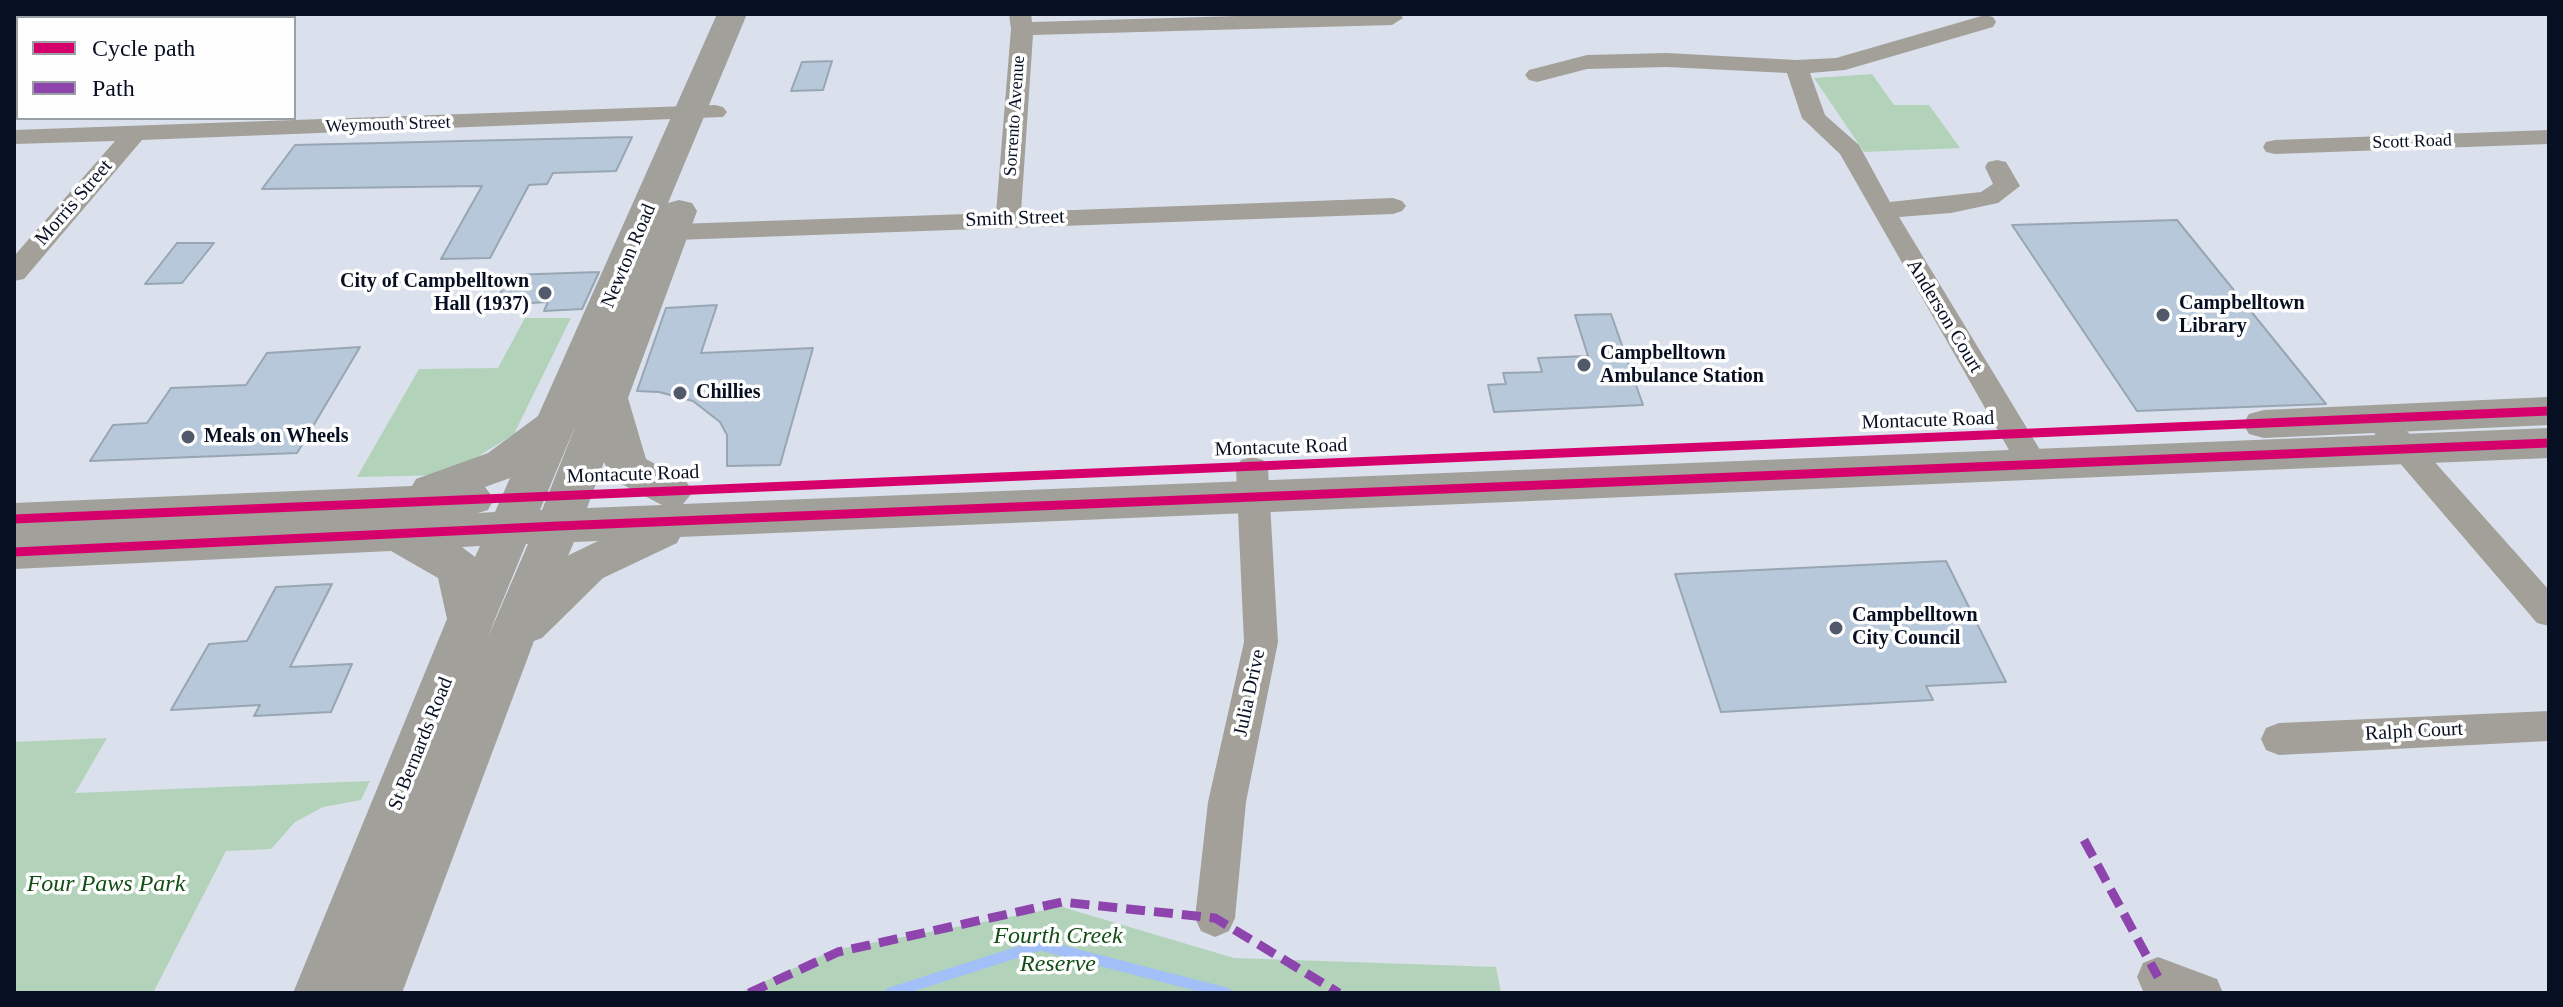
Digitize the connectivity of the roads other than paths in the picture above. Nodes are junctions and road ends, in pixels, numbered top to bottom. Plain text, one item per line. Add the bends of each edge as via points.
1 (732, 14) edge
2 (753, 14) edge
3 (1392, 18) dead end
4 (1021, 22) edge
5 (1985, 22) dead end
6 (1796, 67) junction
7 (1537, 75) dead end
8 (702, 113) junction
9 (134, 134) junction
10 (14, 137) edge
11 (2549, 137) edge
12 (2275, 147) dead end
13 (1997, 167) dead end
14 (1393, 206) dead end
15 (1882, 210) junction
16 (1008, 219) junction
17 (655, 232) junction
18 (14, 273) edge
19 (607, 398) junction
20 (2549, 411) edge
21 (558, 422) junction
22 (2392, 434) junction
23 (2549, 443) edge
24 (2024, 449) junction
25 (1253, 482) junction
26 (676, 507) junction
27 (541, 512) junction
28 (393, 518) junction
29 (14, 519) edge
30 (14, 552) edge
31 (2549, 613) edge
32 (491, 630) junction
33 (2549, 726) edge
34 (2279, 739) dead end
35 (1215, 918) dead end
36 (2158, 977) dead end
37 (322, 993) edge
38 (373, 993) edge
39 (2202, 993) edge

1 - 8 main road, Newton Road
2 - 8 main road, Newton Road
3 - 4 street
4 - 16 street, Sorrento Avenue
5 - 6 street via 1837,65
6 - 7 street via 1614,61
6 - 15 street, Anderson Court via 1814,118 1850,150
8 - 9 street, Weymouth Street
8 - 17 main road, Newton Road
9 - 10 street, Weymouth Street
9 - 18 street, Morris Street
11 - 12 street, Scott Road
13 - 15 street via 2007,186 1989,198
14 - 16 street, Smith Street
15 - 24 street, Anderson Court
16 - 17 street, Smith Street
17 - 19 main road, Newton Road
17 - 21 main road, Newton Road
19 - 26 main road via 627,468
19 - 27 main road, Newton Road
20 - 22 main road
21 - 27 main road, Newton Road
21 - 28 main road via 495,467
22 - 23 main road
22 - 24 main road
22 - 31 street
24 - 25 main road
25 - 26 main road
25 - 35 street, Julia Drive via 1261,642 1227,802
26 - 27 main road
26 - 32 main road
27 - 28 main road
27 - 32 main road, St Bernards Road
28 - 29 main road
28 - 30 main road
28 - 32 main road via 459,569
32 - 37 main road, St Bernards Road
32 - 38 main road, St Bernards Road
33 - 34 street, Ralph Court
36 - 39 street

